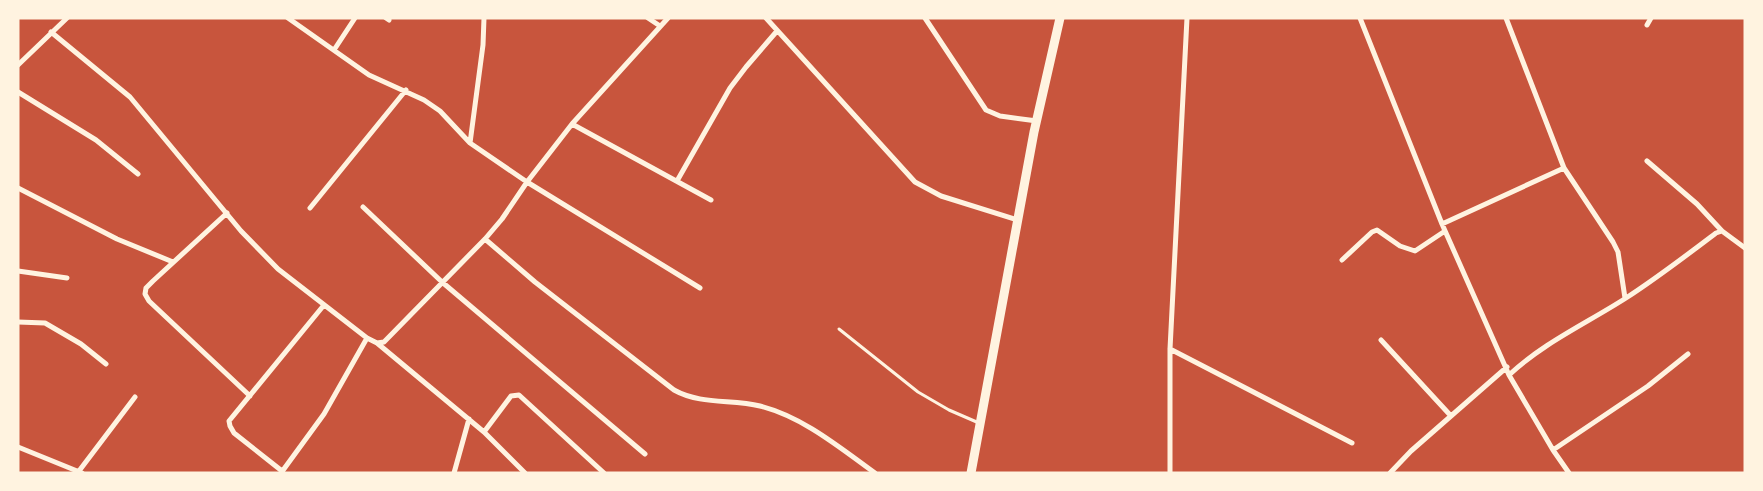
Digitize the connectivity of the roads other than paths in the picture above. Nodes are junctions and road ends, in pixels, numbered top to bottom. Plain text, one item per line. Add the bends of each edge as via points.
1 (67, 18) edge
2 (288, 18) edge
3 (355, 18) edge
4 (484, 18) edge
5 (648, 18) edge
6 (668, 18) edge
7 (766, 18) edge
8 (925, 18) edge
9 (1060, 18) edge
10 (1186, 18) edge
11 (1360, 18) edge
12 (1506, 18) edge
13 (1652, 18) edge
14 (1647, 25) dead end
15 (660, 26) junction
16 (777, 31) junction
17 (51, 32) junction
18 (334, 50) junction
19 (18, 65) edge
20 (406, 90) junction
21 (18, 92) edge
22 (1037, 121) junction
23 (572, 124) junction
24 (470, 143) junction
25 (1647, 161) dead end
26 (1564, 168) junction
27 (138, 174) dead end
28 (677, 181) junction
29 (527, 182) junction
30 (18, 188) edge
31 (711, 200) dead end
32 (363, 207) dead end
33 (310, 208) dead end
34 (227, 213) junction
35 (1018, 220) junction
36 (1442, 224) junction
37 (1445, 231) junction
38 (1722, 231) junction
39 (485, 240) junction
40 (1745, 248) edge
41 (1342, 260) dead end
42 (173, 262) junction
43 (18, 271) edge
44 (67, 278) dead end
45 (442, 282) junction
46 (700, 288) dead end
47 (1626, 298) junction
48 (324, 305) junction
49 (18, 322) edge
50 (839, 329) dead end
51 (367, 338) junction
52 (1381, 340) dead end
53 (377, 343) junction
54 (1170, 349) junction
55 (1688, 354) dead end
56 (106, 364) dead end
57 (1507, 367) junction
58 (1509, 375) junction
59 (250, 396) junction
60 (135, 397) dead end
61 (1451, 416) junction
62 (470, 419) junction
63 (981, 423) junction
64 (484, 432) junction
65 (1352, 442) dead end
66 (18, 447) edge
67 (1553, 450) junction
68 (645, 454) dead end
69 (80, 472) edge
70 (282, 472) edge
71 (454, 473) edge
72 (525, 473) edge
73 (604, 473) edge
74 (875, 473) edge
75 (971, 473) edge
76 (1170, 473) edge
77 (1390, 473) edge
78 (1569, 473) edge

1 - 17 street
2 - 18 street
3 - 18 street
4 - 24 street
5 - 15 street
6 - 15 street
7 - 16 street
8 - 22 street via 986,111
9 - 22 highway
10 - 54 street
11 - 36 street
12 - 26 street
13 - 14 street
15 - 23 street
16 - 28 street via 730,88
16 - 35 street via 915,182 941,196
17 - 19 street
17 - 34 street via 130,97
18 - 20 street via 369,75
20 - 24 street via 440,111
20 - 33 street
21 - 27 street via 96,140
22 - 35 highway
23 - 28 street
23 - 29 street
24 - 29 street
25 - 38 street
26 - 36 street
26 - 47 street via 1618,252
28 - 31 street
29 - 39 street
29 - 46 street
30 - 42 street via 117,239
32 - 45 street
34 - 42 street
34 - 48 street via 278,269
35 - 63 highway
36 - 37 street
37 - 41 street via 1415,251 1377,230
37 - 57 street
38 - 40 street
38 - 47 street
39 - 45 street
39 - 74 street via 674,390 697,399 759,406 786,416 810,427
42 - 59 street via 153,281 145,294 149,301
43 - 44 street
45 - 53 street via 384,342
45 - 68 street
47 - 58 street via 1579,325
48 - 51 street
48 - 59 street
49 - 56 street via 45,323
50 - 63 lane via 918,392
51 - 53 street
51 - 70 street via 324,414
52 - 61 street
53 - 62 street
54 - 65 street
54 - 76 street
55 - 67 street
57 - 58 street
57 - 61 street
58 - 67 street
59 - 70 street via 229,421 230,426
60 - 69 street
61 - 77 street
62 - 64 street
62 - 71 street
63 - 75 highway
64 - 72 street
64 - 73 street via 511,396 519,395
66 - 69 street
67 - 78 street

